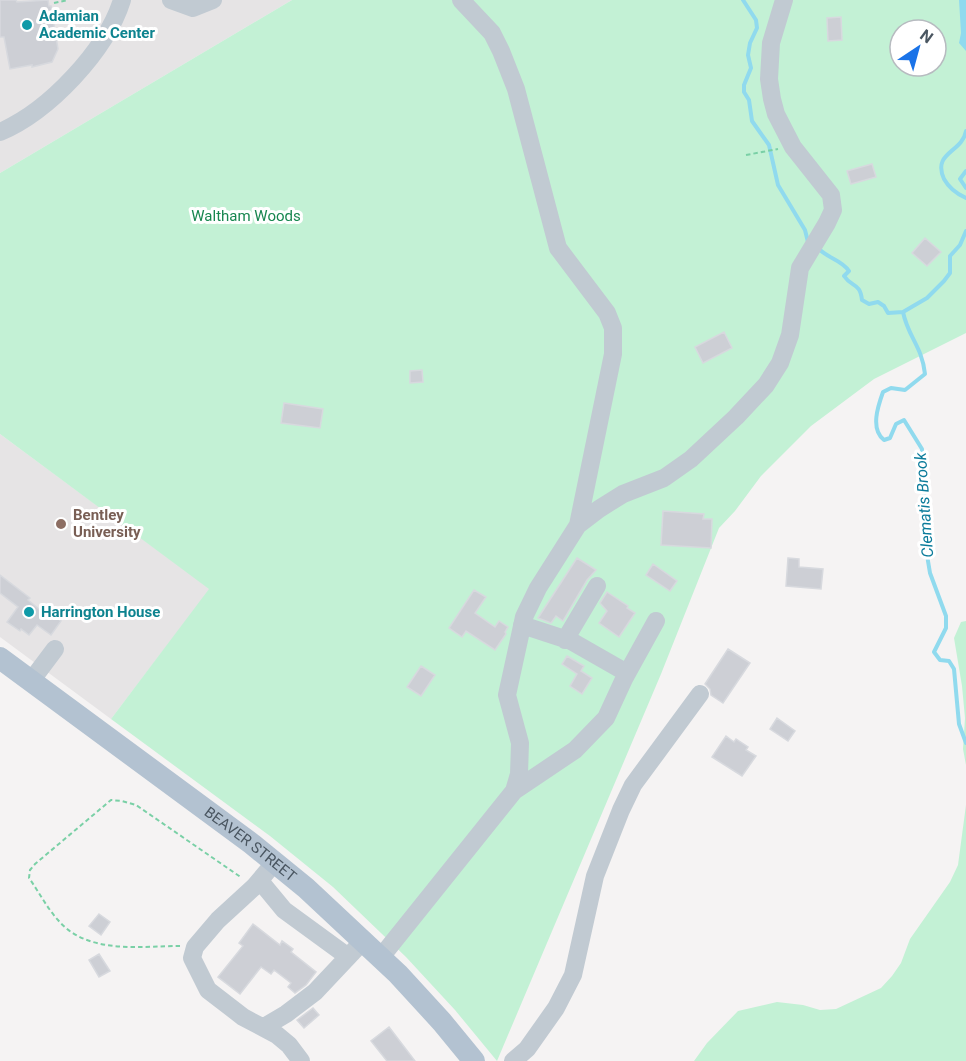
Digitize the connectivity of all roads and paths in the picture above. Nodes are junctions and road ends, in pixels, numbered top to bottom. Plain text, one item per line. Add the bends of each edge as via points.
1 (68, 0) edge
2 (122, 0) edge
3 (171, 0) edge
4 (213, 0) edge
5 (461, 0) edge
6 (784, 0) edge
7 (54, 3) dead end
8 (0, 132) edge
9 (777, 150) dead end
10 (746, 155) dead end
11 (578, 525) junction
12 (597, 586) dead end
13 (656, 621) dead end
14 (522, 625) junction
15 (565, 640) junction
16 (55, 649) dead end
17 (0, 658) edge
18 (627, 674) junction
19 (31, 681) junction
20 (700, 694) dead end
21 (514, 791) junction
22 (275, 862) junction
23 (257, 884) junction
24 (364, 940) junction
25 (195, 947) junction
26 (347, 956) junction
27 (381, 957) junction
28 (264, 1027) junction
29 (301, 1061) edge
30 (474, 1061) edge
31 (513, 1061) edge

1 - 7 path
2 - 8 lane via 97,46 71,79 48,102
3 - 4 lane via 193,8
5 - 11 lane via 492,33 516,89 558,248 607,313 613,328 613,354
6 - 11 lane via 771,44 769,79 776,114 793,147 831,195 833,210 800,268 790,335 780,363 766,385 691,459 664,478 599,508
9 - 10 path
11 - 14 lane via 538,588
12 - 15 lane
13 - 18 lane
14 - 15 lane
14 - 21 lane via 507,695 521,750
15 - 18 lane
16 - 19 lane
17 - 19 main road, BEAVER STREET
18 - 21 lane via 606,718 591,735
19 - 22 main road, BEAVER STREET
20 - 31 lane via 629,793 595,876 573,975 556,1008 527,1049
21 - 27 lane
22 - 23 lane
22 - 24 main road, BEAVER STREET
23 - 25 lane via 224,912
23 - 25 path via 135,805 111,800 30,870 29,878 58,921 86,940 119,946
23 - 26 lane via 284,910
24 - 26 lane
24 - 27 main road, BEAVER STREET
25 - 28 lane via 192,958 208,990 243,1017
26 - 28 lane via 315,992
27 - 30 main road, BEAVER STREET
28 - 29 lane via 283,1040

